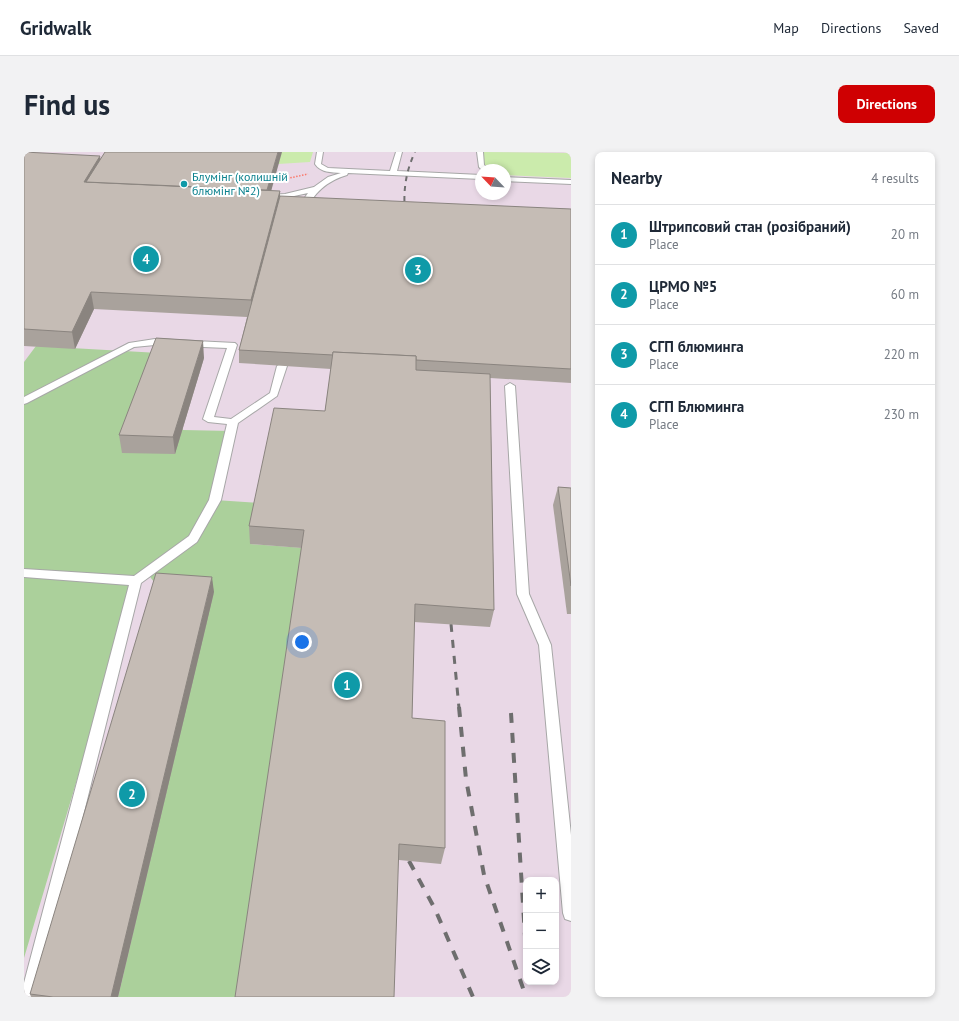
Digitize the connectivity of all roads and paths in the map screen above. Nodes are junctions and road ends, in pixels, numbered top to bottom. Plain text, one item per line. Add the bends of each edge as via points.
1 (320, 152) edge
2 (399, 152) edge
3 (480, 152) edge
4 (481, 164) edge
5 (327, 170) junction
6 (356, 172) junction
7 (393, 173) junction
8 (282, 177) dead end
9 (475, 178) edge
10 (511, 179) edge
11 (571, 182) edge
12 (315, 189) junction
13 (269, 197) edge
14 (301, 209) edge
15 (282, 366) edge
16 (510, 386) dead end
17 (24, 401) edge
18 (233, 422) junction
19 (24, 573) edge
20 (136, 581) junction
21 (571, 913) edge
22 (29, 997) edge

1 - 5 lane via 318,164
2 - 7 lane
3 - 4 lane
5 - 6 lane
5 - 8 path via 285,179
6 - 7 lane
6 - 12 lane via 337,175
7 - 9 lane
10 - 11 lane
12 - 13 lane
12 - 14 lane
15 - 18 lane via 274,394
16 - 21 lane via 523,594 545,645
17 - 18 lane via 132,345 155,342 232,345 208,419
18 - 20 lane via 215,500 193,539
19 - 20 lane
20 - 22 lane

